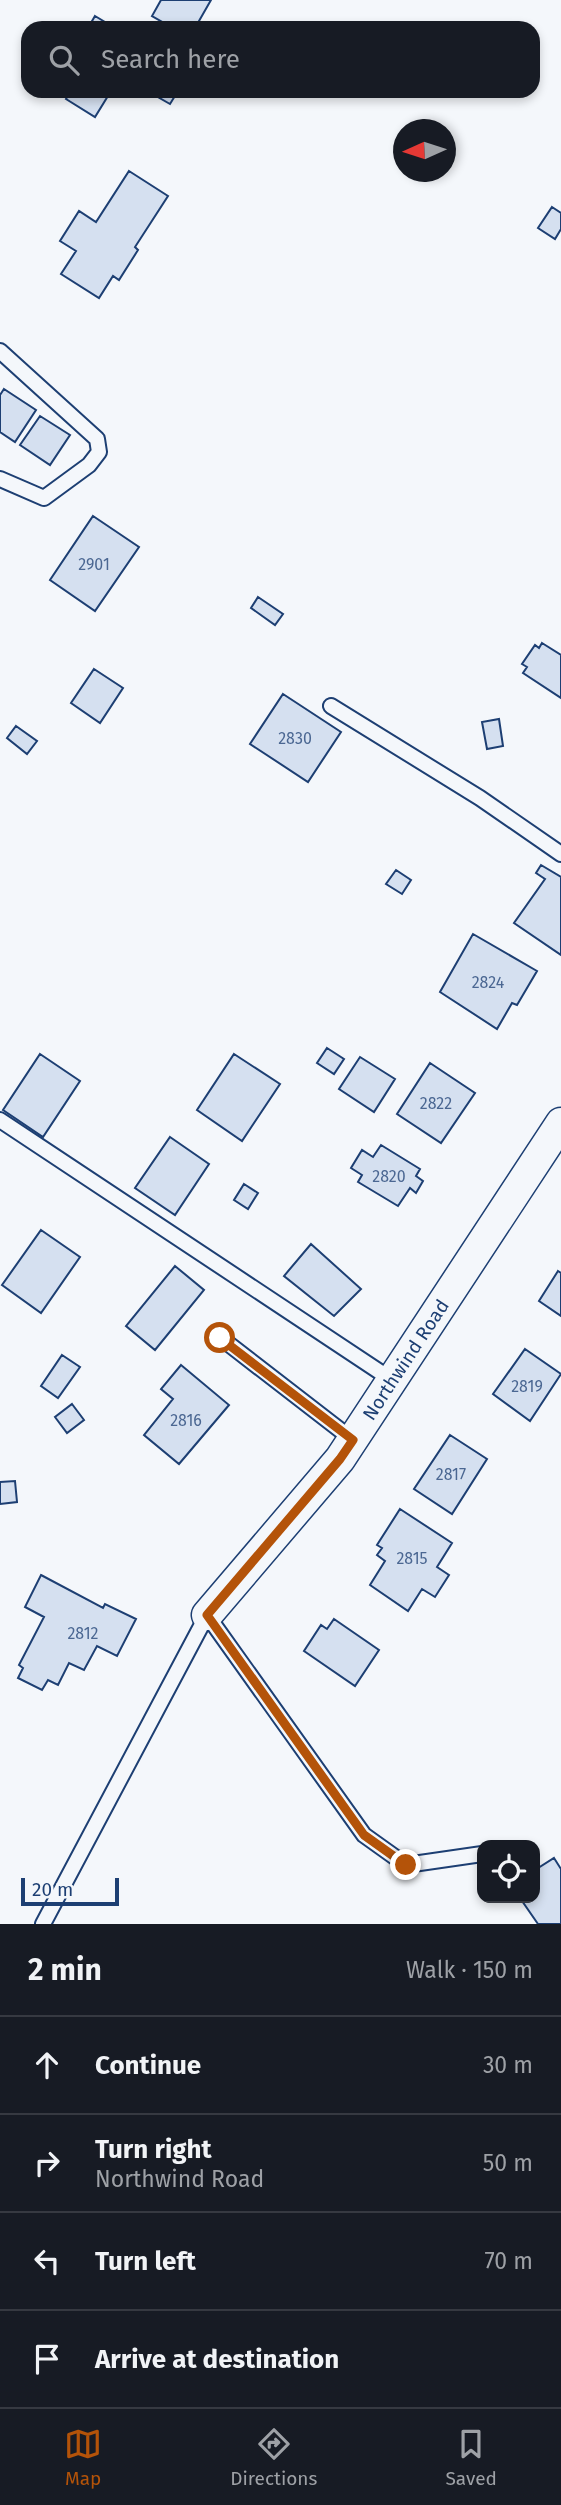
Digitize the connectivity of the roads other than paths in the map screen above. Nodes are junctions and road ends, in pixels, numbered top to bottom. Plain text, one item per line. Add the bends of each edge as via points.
1 (0, 351) edge
2 (0, 479) edge
3 (331, 705) dead end
4 (561, 854) edge
5 (0, 1120) edge
6 (561, 1124) edge
7 (220, 1338) dead end
8 (392, 1380) junction
9 (353, 1440) junction
10 (207, 1615) junction
11 (477, 1855) edge
12 (43, 1924) edge

1 - 2 lane via 97,439 99,452 89,465 44,498
3 - 4 lane
5 - 8 lane
6 - 8 street, Northwind Road
7 - 9 lane
8 - 9 street, Northwind Road
9 - 10 street, Northwind Road
10 - 11 lane via 364,1835 406,1865
10 - 12 lane

